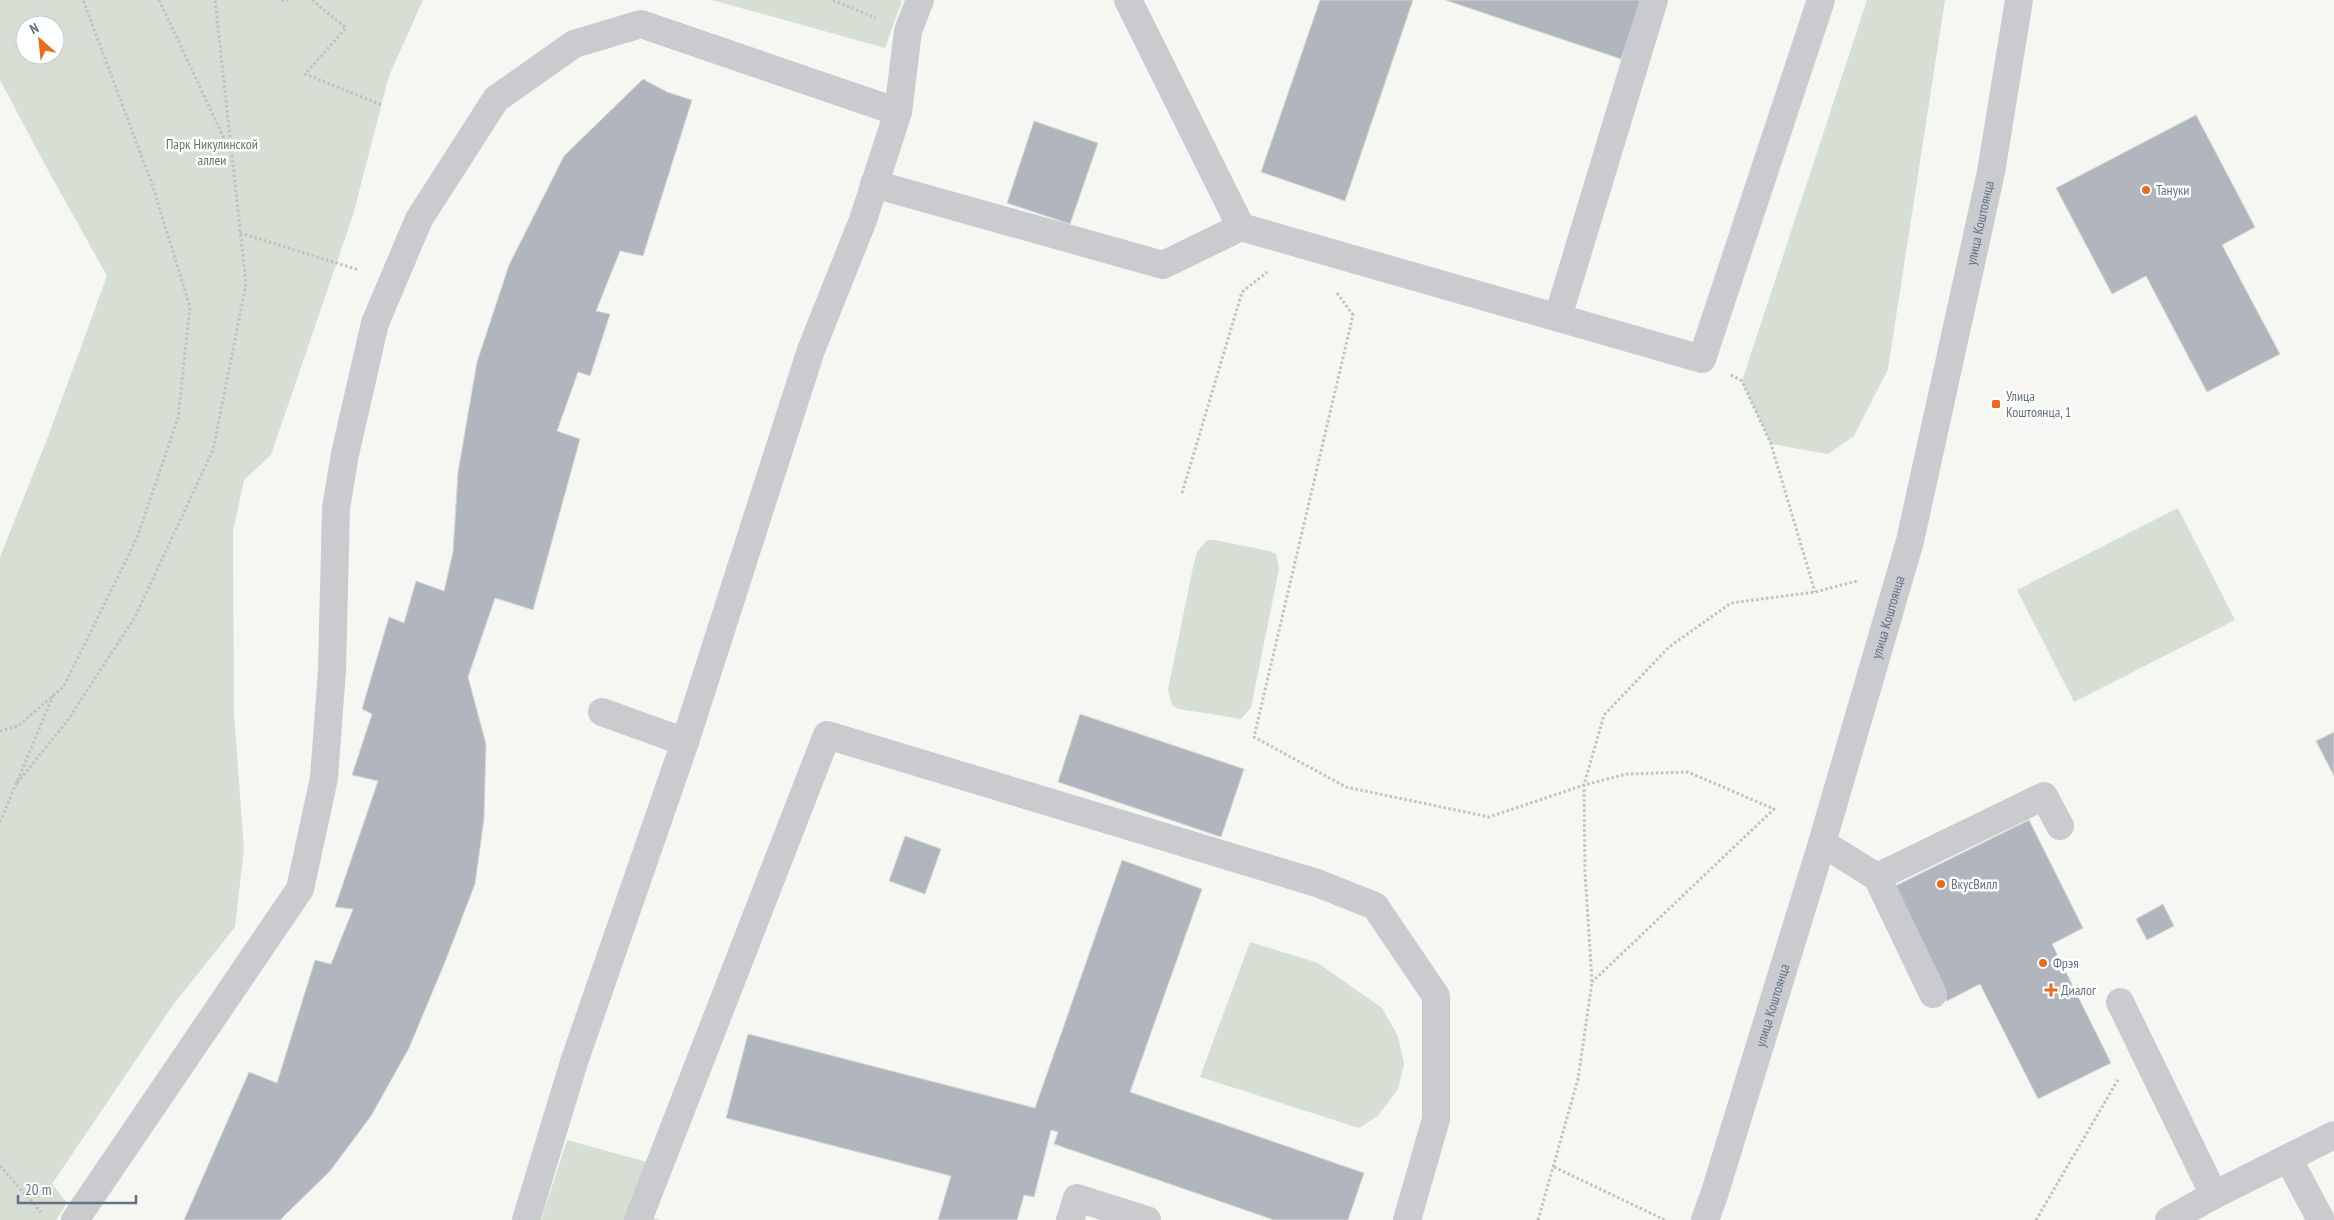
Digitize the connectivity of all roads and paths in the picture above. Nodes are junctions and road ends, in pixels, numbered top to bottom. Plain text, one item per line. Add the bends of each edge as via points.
1 (83, 0) edge
2 (159, 0) edge
3 (214, 0) edge
4 (281, 0) edge
5 (290, 0) edge
6 (312, 0) edge
7 (833, 0) edge
8 (920, 0) edge
9 (1128, 0) edge
10 (1654, 0) edge
11 (1821, 0) edge
12 (2019, 0) edge
13 (908, 31) junction
14 (382, 105) dead end
15 (898, 112) junction
16 (232, 155) junction
17 (874, 184) junction
18 (1241, 227) junction
19 (240, 234) junction
20 (1274, 275) dead end
21 (394, 280) junction
22 (1330, 291) dead end
23 (1558, 317) junction
24 (1702, 359) junction
25 (1182, 493) dead end
26 (1857, 581) dead end
27 (1815, 592) junction
28 (54, 694) junction
29 (602, 712) dead end
30 (0, 731) edge
31 (685, 742) junction
32 (17, 783) junction
33 (1584, 785) junction
34 (0, 822) edge
35 (2060, 826) dead end
36 (1822, 843) junction
37 (1877, 877) junction
38 (1592, 982) junction
39 (1933, 994) dead end
40 (2120, 1002) dead end
41 (2140, 1044) junction
42 (2334, 1135) edge
43 (2288, 1158) junction
44 (0, 1166) edge
45 (1554, 1166) junction
46 (2214, 1196) junction
47 (46, 1218) dead end
48 (75, 1220) edge
49 (526, 1220) edge
50 (638, 1220) edge
51 (1070, 1220) edge
52 (1147, 1220) edge
53 (1407, 1220) edge
54 (1538, 1220) edge
55 (1665, 1220) edge
56 (1705, 1220) edge
57 (2036, 1220) edge
58 (2169, 1220) edge
59 (2321, 1220) edge

1 - 28 path via 152,184 190,307 178,418 140,529 64,686
2 - 16 path
3 - 16 path
4 - 5 path
6 - 14 path via 346,28 305,74
7 - 13 path
8 - 13 street
9 - 18 street
10 - 23 street
11 - 24 street
12 - 36 street, улица Коштоянца via 1991,172 1910,541
13 - 15 street
15 - 17 street
15 - 21 street via 641,24 574,44 496,99 420,219
16 - 19 path
17 - 18 street via 1163,265
17 - 31 street via 811,350
18 - 23 street
19 - 21 path
19 - 32 path via 246,284 213,450 135,618 68,720
20 - 25 path via 1265,272 1242,292
21 - 48 street via 375,323 336,508 332,670 324,778 300,889
22 - 33 path via 1339,294 1353,315 1254,737 1346,787 1489,817
23 - 24 street
24 - 27 path via 1742,381 1771,444
26 - 27 path
27 - 33 path via 1731,603 1669,647 1604,716
28 - 30 path via 18,726
28 - 32 path
29 - 31 street
31 - 49 street via 574,1062
32 - 34 path
33 - 38 path via 1585,872
33 - 38 path via 1626,774 1688,772 1774,809
35 - 37 street via 2044,796
36 - 37 street
36 - 56 street, улица Коштоянца
37 - 39 street
38 - 45 path via 1578,1079
40 - 41 street
41 - 46 street
41 - 57 path
42 - 43 street
43 - 46 street
43 - 59 street
44 - 47 path
45 - 54 path
45 - 55 path
46 - 58 street
50 - 53 street via 827,735 1317,883 1375,906 1436,996 1436,1120
51 - 52 street via 1077,1198

